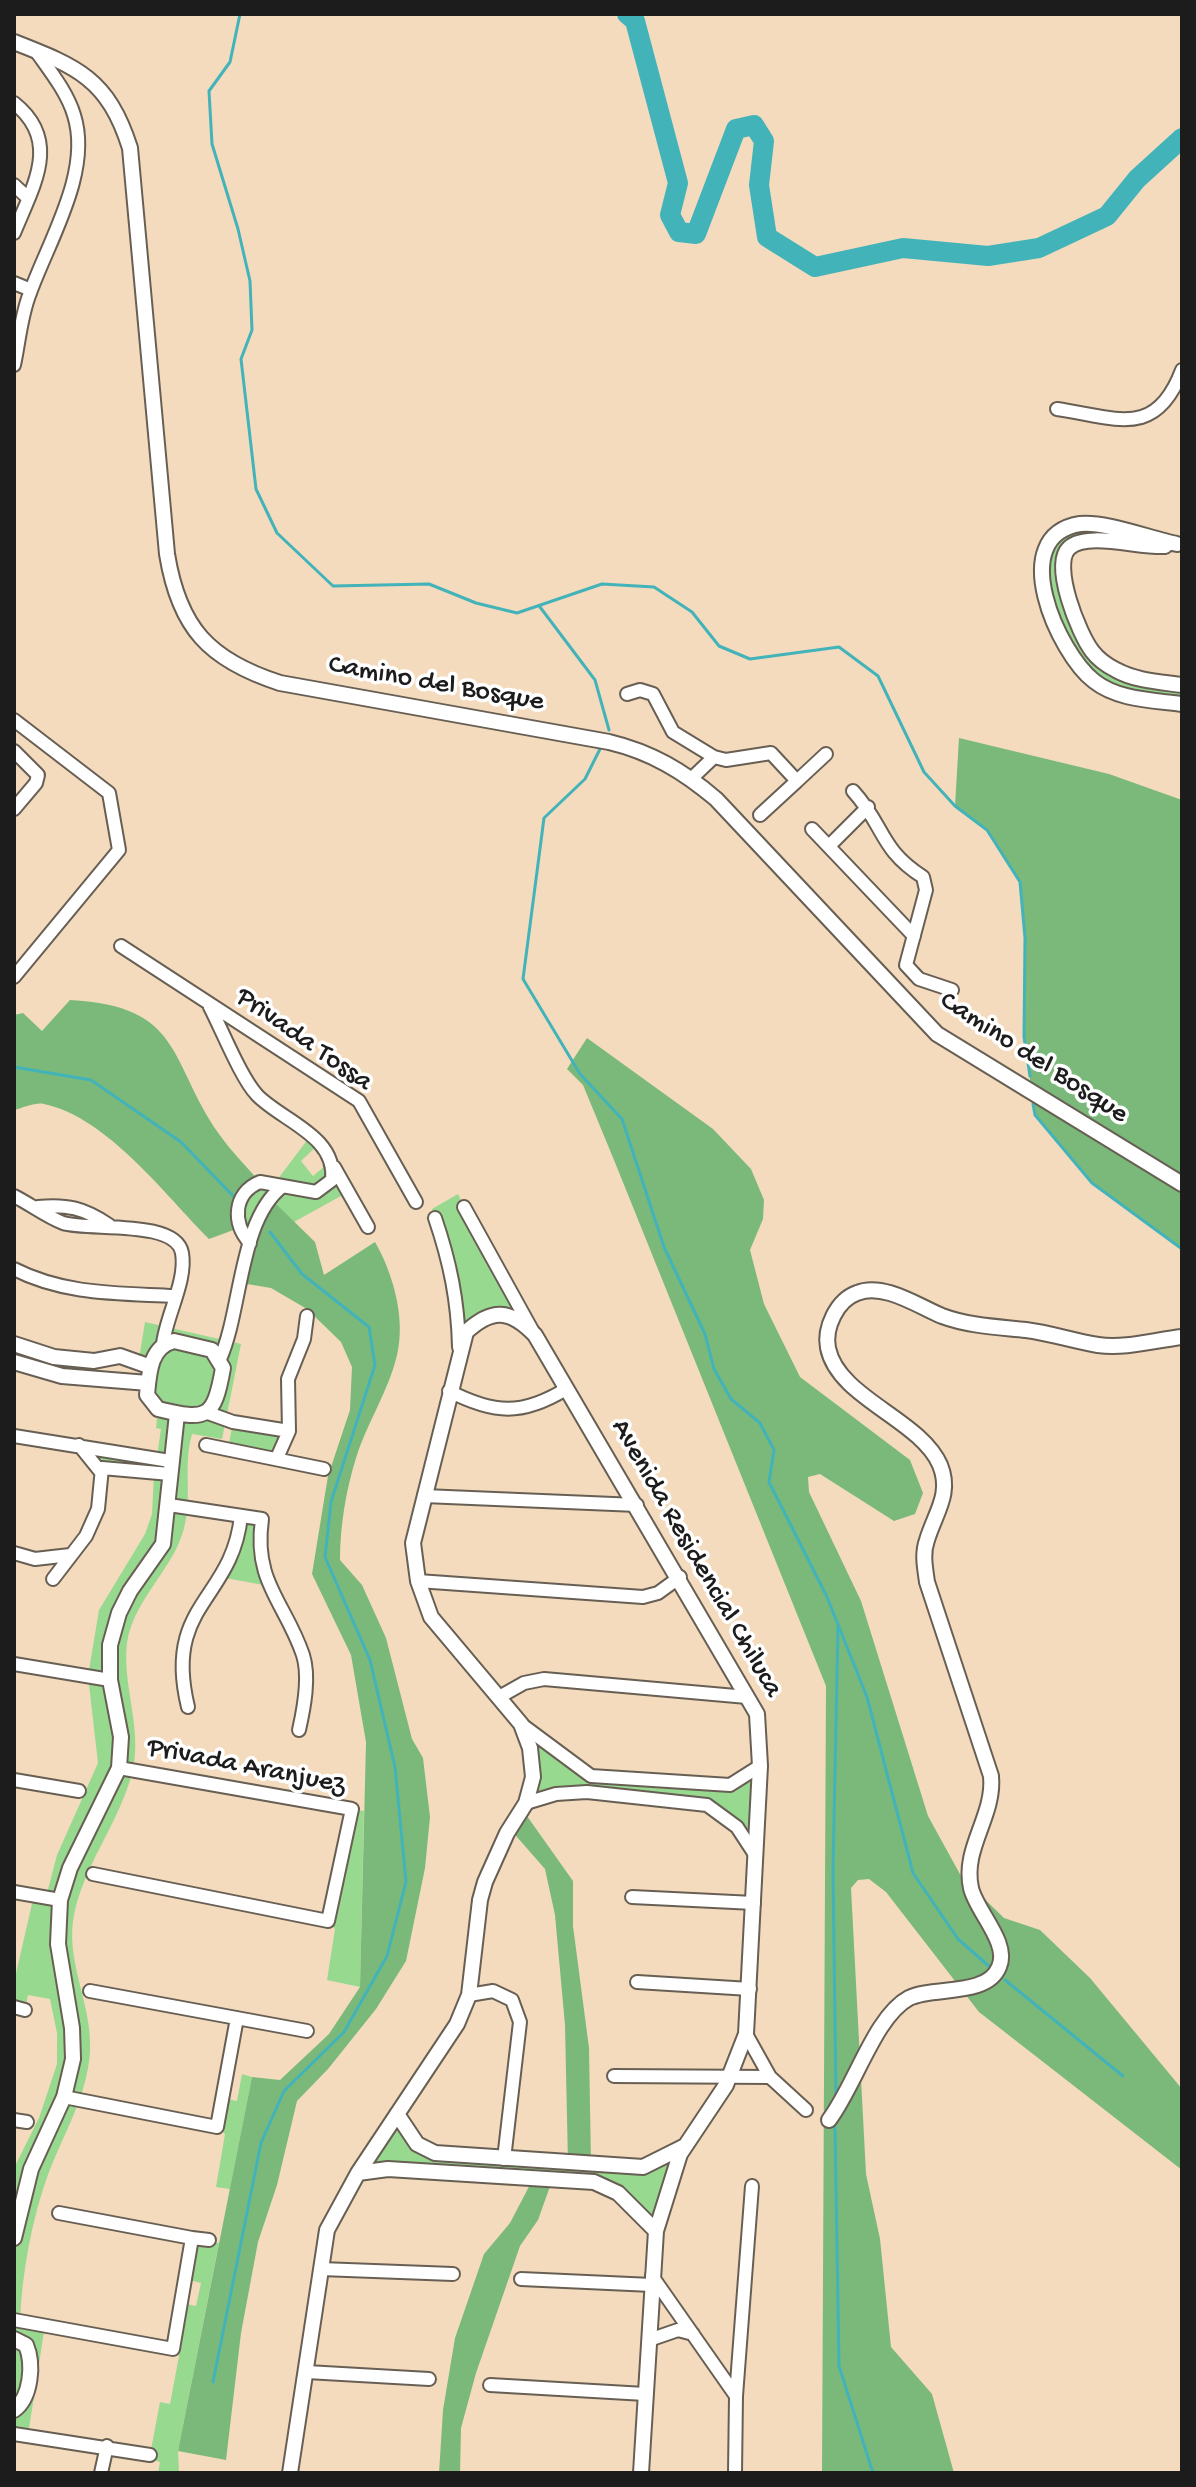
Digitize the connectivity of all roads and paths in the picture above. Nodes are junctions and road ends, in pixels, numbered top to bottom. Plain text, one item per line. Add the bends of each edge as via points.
1 (14, 42) edge
2 (36, 51) junction
3 (14, 103) edge
4 (14, 185) edge
5 (28, 198) junction
6 (14, 233) edge
7 (14, 283) edge
8 (31, 290) junction
9 (14, 365) edge
10 (1182, 370) edge
11 (1057, 409) dead end
12 (1179, 544) edge
13 (1182, 685) edge
14 (627, 694) dead end
15 (1182, 704) edge
16 (14, 720) edge
17 (14, 751) edge
18 (826, 754) dead end
19 (714, 757) junction
20 (692, 778) junction
21 (797, 781) junction
22 (853, 791) dead end
23 (868, 807) junction
24 (14, 809) edge
25 (760, 815) dead end
26 (812, 829) dead end
27 (829, 846) junction
28 (914, 936) junction
29 (121, 946) dead end
30 (906, 965) junction
31 (14, 977) edge
32 (919, 979) junction
33 (887, 982) junction
34 (952, 990) dead end
35 (900, 996) junction
36 (208, 1004) junction
37 (334, 1167) junction
38 (1182, 1184) edge
39 (283, 1186) junction
40 (14, 1196) edge
41 (416, 1202) dead end
42 (464, 1207) dead end
43 (435, 1218) dead end
44 (368, 1227) dead end
45 (250, 1243) junction
46 (14, 1269) edge
47 (174, 1296) junction
48 (307, 1316) dead end
49 (535, 1335) junction
50 (1182, 1337) edge
51 (14, 1344) edge
52 (163, 1344) junction
53 (459, 1352) junction
54 (220, 1359) junction
55 (93, 1361) junction
56 (14, 1362) edge
57 (145, 1366) junction
58 (94, 1377) junction
59 (144, 1382) junction
60 (566, 1389) junction
61 (449, 1391) junction
62 (208, 1413) junction
63 (177, 1414) junction
64 (233, 1422) junction
65 (289, 1431) junction
66 (14, 1436) edge
67 (79, 1445) junction
68 (206, 1445) dead end
69 (228, 1449) junction
70 (277, 1458) junction
71 (170, 1468) junction
72 (324, 1469) dead end
73 (100, 1471) junction
74 (424, 1496) junction
75 (169, 1505) junction
76 (637, 1505) junction
77 (241, 1516) junction
78 (238, 1538) junction
79 (259, 1541) junction
80 (14, 1553) edge
81 (70, 1555) junction
82 (680, 1577) junction
83 (53, 1579) dead end
84 (418, 1581) junction
85 (14, 1664) edge
86 (110, 1680) junction
87 (501, 1696) junction
88 (747, 1697) junction
89 (188, 1707) dead end
90 (521, 1724) junction
91 (299, 1730) dead end
92 (760, 1766) junction
93 (119, 1768) junction
94 (14, 1780) edge
95 (79, 1791) dead end
96 (526, 1803) junction
97 (754, 1853) junction
98 (93, 1874) dead end
99 (14, 1892) edge
100 (632, 1897) dead end
101 (60, 1900) junction
102 (754, 1903) junction
103 (637, 1982) dead end
104 (750, 1989) junction
105 (90, 1991) dead end
106 (469, 1995) junction
107 (237, 2018) junction
108 (307, 2031) dead end
109 (746, 2034) junction
110 (614, 2076) dead end
111 (770, 2077) junction
112 (730, 2079) junction
113 (64, 2097) junction
114 (806, 2110) dead end
115 (397, 2114) junction
116 (829, 2120) dead end
117 (685, 2146) junction
118 (504, 2159) junction
119 (358, 2173) junction
120 (752, 2186) dead end
121 (59, 2213) dead end
122 (656, 2231) junction
123 (14, 2238) edge
124 (192, 2238) junction
125 (209, 2240) dead end
126 (321, 2269) junction
127 (453, 2274) dead end
128 (521, 2279) dead end
129 (652, 2281) junction
130 (14, 2320) edge
131 (693, 2334) junction
132 (14, 2339) edge
133 (649, 2340) junction
134 (307, 2372) junction
135 (429, 2379) dead end
136 (490, 2385) dead end
137 (645, 2394) junction
138 (736, 2396) junction
139 (14, 2410) edge
140 (14, 2434) edge
141 (107, 2446) junction
142 (150, 2455) dead end
143 (101, 2473) edge
144 (290, 2473) edge
145 (641, 2473) edge
146 (735, 2473) edge

1 - 2 street, Camino del Bosque
2 - 8 street via 74,114 78,137 72,183
2 - 20 street, Camino del Bosque via 83,73 107,94 130,148 167,554 180,606 205,643 243,671 280,683 640,749
3 - 5 street via 39,131 41,154
4 - 5 street
5 - 6 street
7 - 8 street
8 - 9 street
10 - 11 street via 1167,403 1146,417
12 - 13 street via 1146,548 1085,541 1070,548 1062,560 1063,580 1092,651 1133,677
12 - 15 street via 1084,524 1069,527 1049,545 1041,574 1066,648 1092,680 1123,695
14 - 19 street via 653,694 673,732
16 - 31 street via 109,793 119,850
17 - 24 street via 38,775
18 - 21 street
19 - 20 street
19 - 21 street via 771,753
20 - 33 street, Camino del Bosque
21 - 25 street
22 - 23 street
23 - 27 street
23 - 28 street via 896,858 923,877 926,890
26 - 27 street
27 - 28 street
28 - 30 street
29 - 36 street, Privada Tossa
30 - 32 street
30 - 33 street
32 - 34 street
32 - 35 street
33 - 35 street, Camino del Bosque
35 - 38 street, Camino del Bosque via 937,1034
36 - 37 street, Privada Tossa via 257,1095 315,1138
36 - 41 street, Privada Tossa via 359,1101
37 - 39 street via 332,1180 316,1192
37 - 44 street, Privada Tossa
39 - 45 street via 270,1198
39 - 45 street via 260,1182 243,1195 236,1215
40 - 47 street via 61,1222 168,1235 183,1256
42 - 49 street, Avenida Residencial Chiluca
43 - 53 street, Avenida Residencial Chiluca via 451,1264
45 - 54 street
46 - 47 street via 82,1292
47 - 52 street
48 - 65 street via 288,1379
49 - 53 street, Avenida Residencial Chiluca via 521,1320 501,1314 481,1319 466,1332
49 - 60 street, Avenida Residencial Chiluca
50 - 116 street via 1100,1345 967,1324 879,1290 856,1293 840,1304 830,1323 827,1347 835,1367 925,1444 946,1482 923,1560 991,1776 990,1808 969,1867 976,1904 1001,1954 1000,1967 989,1979 924,1993 892,2011
51 - 55 street via 54,1357
52 - 54 street via 174,1341 212,1350
52 - 57 street
53 - 61 street, Avenida Residencial Chiluca
54 - 62 street via 217,1402
55 - 57 street via 120,1356
55 - 58 street
56 - 58 street via 42,1372
57 - 59 street
58 - 59 street
59 - 63 street via 158,1409
60 - 61 street via 542,1404 510,1410 478,1406
60 - 76 street, Avenida Residencial Chiluca
61 - 74 street, Avenida Residencial Chiluca
62 - 63 street
62 - 64 street
63 - 71 street
64 - 65 street
64 - 69 street
65 - 70 street
66 - 67 street
67 - 71 street
67 - 73 street
68 - 69 street
69 - 70 street
70 - 72 street
71 - 73 street via 106,1466
71 - 75 street
73 - 81 street via 98,1509
74 - 76 street
74 - 84 street, Avenida Residencial Chiluca via 413,1543
75 - 77 street
75 - 86 street via 163,1544 119,1613 110,1645
76 - 82 street, Avenida Residencial Chiluca
77 - 78 street
77 - 79 street via 262,1519
78 - 79 street
78 - 89 street via 223,1572 195,1610 182,1643
79 - 91 street via 272,1596 304,1656 305,1704
80 - 81 street via 35,1559
81 - 83 street
82 - 84 street via 643,1597
82 - 88 street, Avenida Residencial Chiluca
84 - 87 street, Avenida Residencial Chiluca via 431,1617
85 - 86 street
86 - 93 street via 121,1737
87 - 88 street via 544,1679
87 - 90 street, Avenida Residencial Chiluca
88 - 92 street, Avenida Residencial Chiluca via 757,1714
90 - 92 street via 591,1776 730,1785
90 - 96 street, Avenida Residencial Chiluca via 533,1777
92 - 97 street, Avenida Residencial Chiluca
93 - 98 street, Privada Aranjuez via 352,1809 328,1921
93 - 101 street
94 - 95 street
96 - 97 street via 587,1792 707,1805 737,1827
96 - 106 street, Avenida Residencial Chiluca via 485,1882
97 - 102 street, Avenida Residencial Chiluca
99 - 101 street
100 - 102 street
101 - 113 street via 58,1944 73,2059
102 - 104 street, Avenida Residencial Chiluca
103 - 104 street
104 - 109 street, Avenida Residencial Chiluca
105 - 107 street
106 - 115 street, Avenida Residencial Chiluca via 457,2024
106 - 118 street via 493,1991 512,2000 520,2022
107 - 108 street
107 - 113 street via 217,2127
109 - 111 street
109 - 112 street, Avenida Residencial Chiluca
110 - 112 street
111 - 112 street
111 - 114 street
112 - 117 street, Avenida Residencial Chiluca
113 - 123 street via 31,2169
115 - 118 street via 417,2144 435,2153
115 - 119 street, Avenida Residencial Chiluca
117 - 118 street via 643,2167
117 - 122 street, Avenida Residencial Chiluca
119 - 122 street via 388,2169 594,2182 618,2193
119 - 126 street, Avenida Residencial Chiluca via 327,2230
120 - 138 street
121 - 124 street
122 - 129 street, Avenida Residencial Chiluca
124 - 125 street
124 - 130 street via 173,2349
126 - 127 street
126 - 134 street, Avenida Residencial Chiluca
128 - 129 street
129 - 131 street
129 - 133 street, Avenida Residencial Chiluca
131 - 133 street via 678,2330
131 - 138 street
132 - 139 street via 26,2345 31,2357 25,2399
133 - 137 street, Avenida Residencial Chiluca
134 - 135 street
134 - 144 street, Avenida Residencial Chiluca
136 - 137 street
137 - 145 street, Avenida Residencial Chiluca
138 - 146 street
140 - 141 street
141 - 142 street
141 - 143 street

